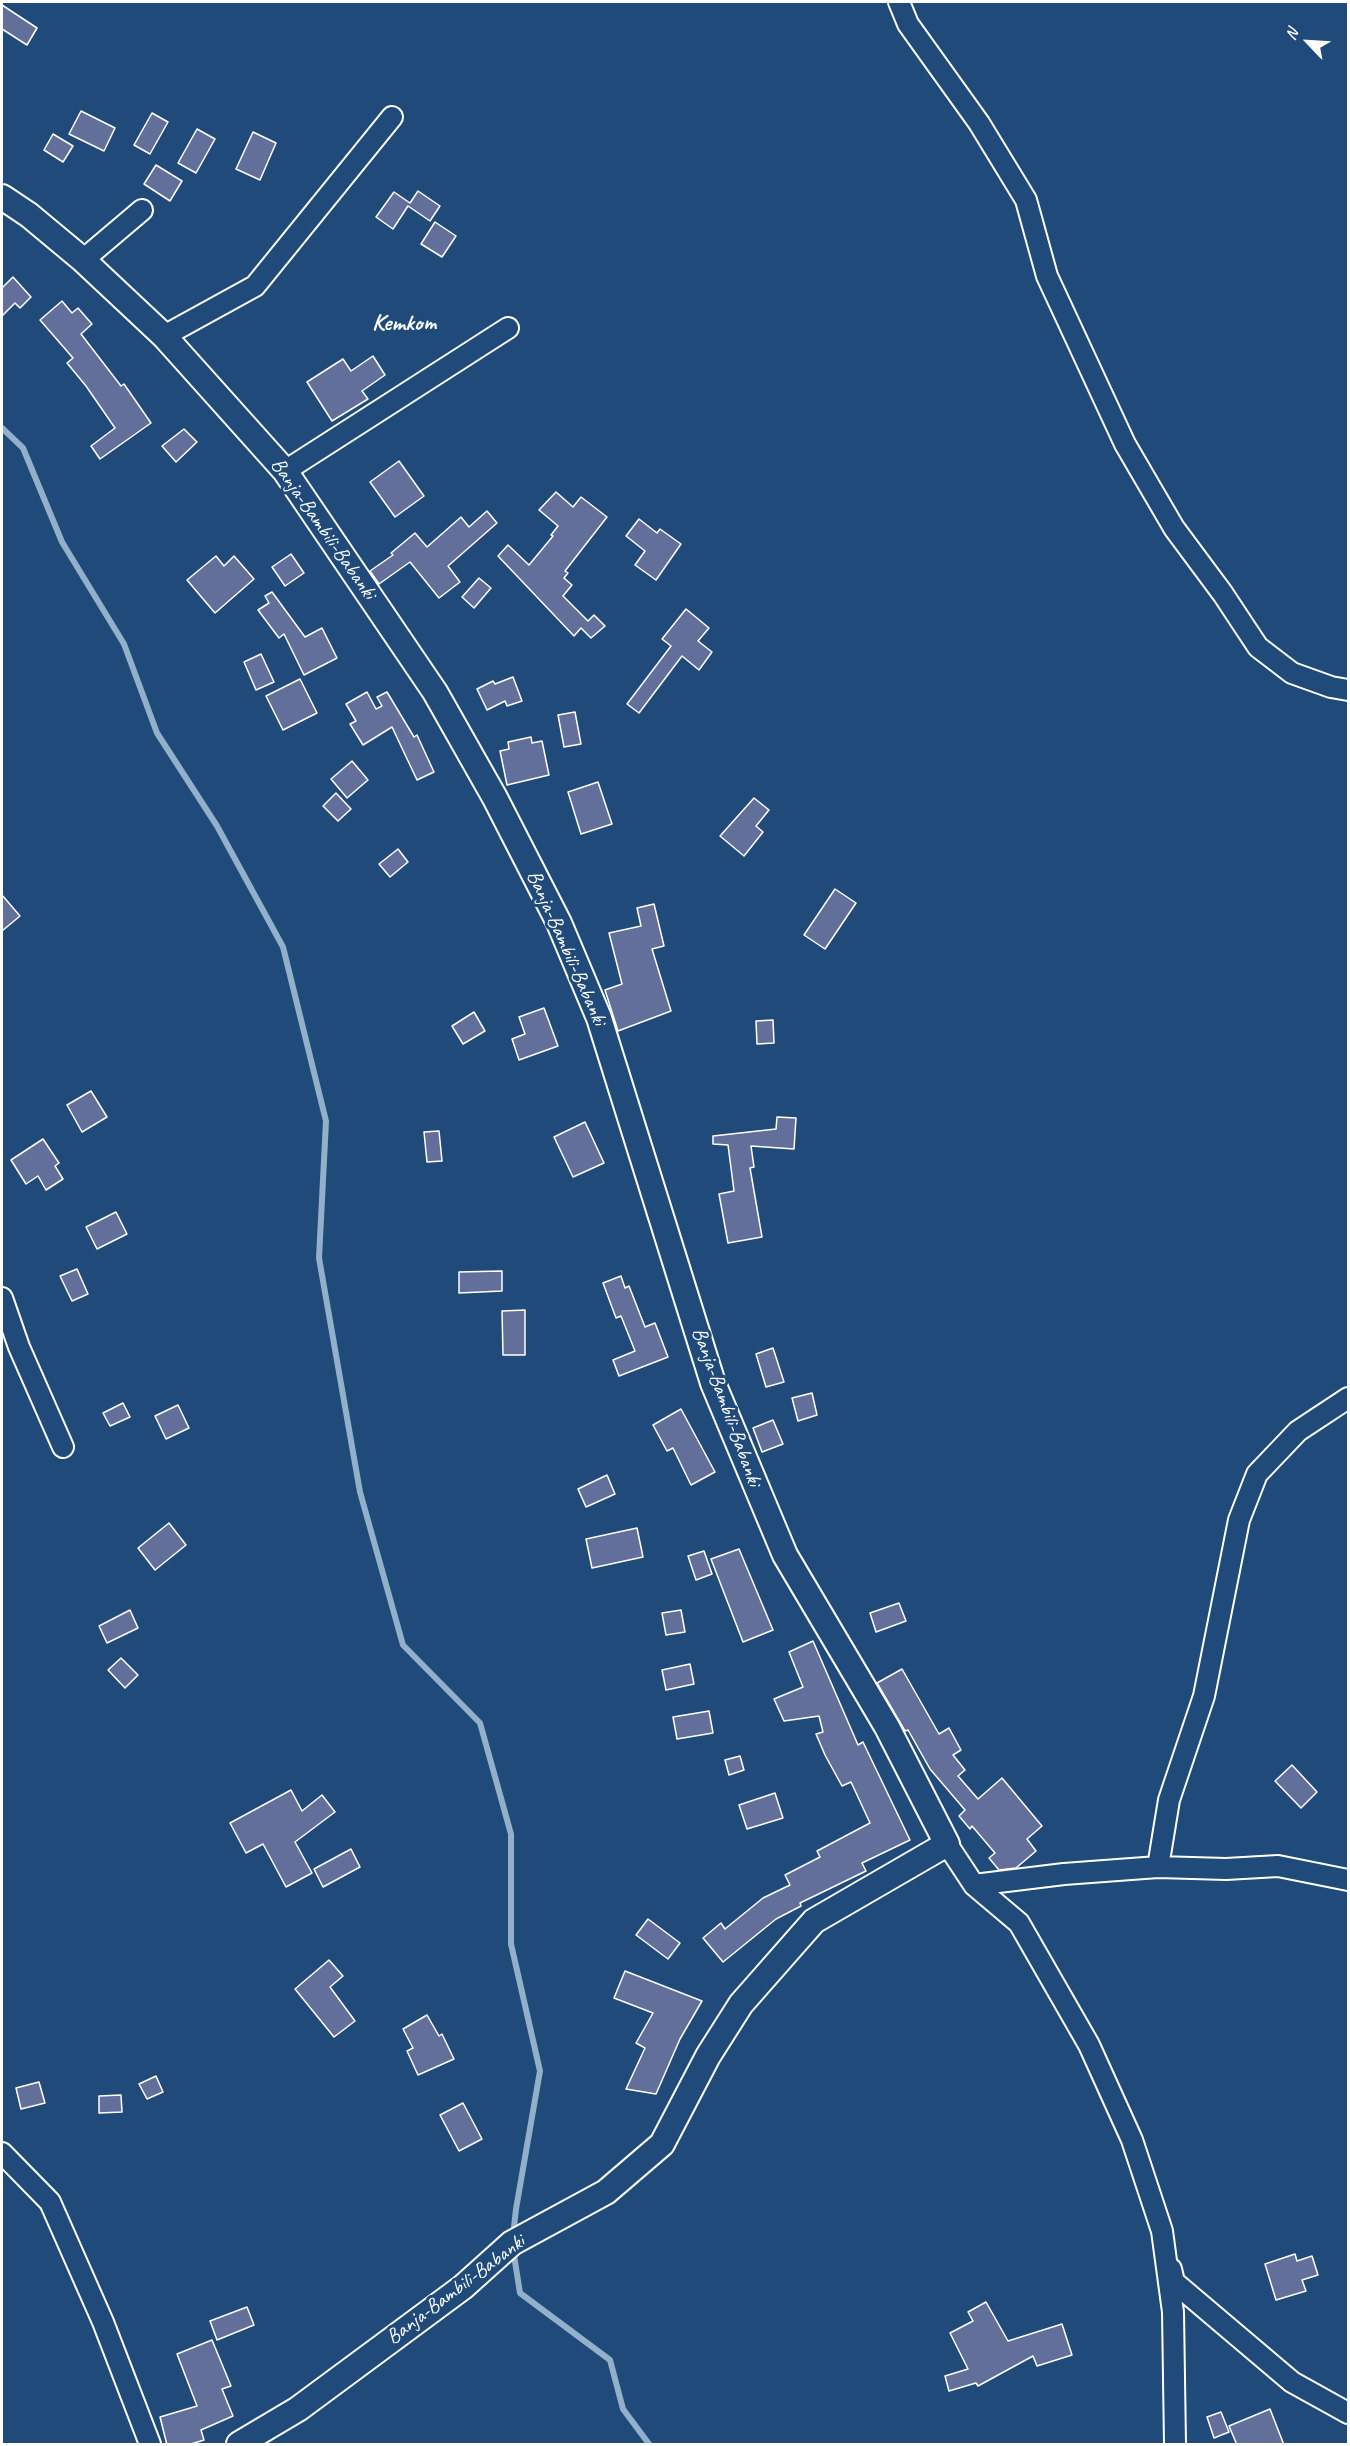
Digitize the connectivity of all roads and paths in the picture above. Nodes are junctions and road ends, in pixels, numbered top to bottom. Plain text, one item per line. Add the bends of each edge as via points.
1 (898, 2) edge
2 (392, 117) dead end
3 (2, 197) edge
4 (142, 210) dead end
5 (83, 260) junction
6 (508, 327) dead end
7 (164, 336) junction
8 (285, 471) junction
9 (1348, 690) edge
10 (2, 1298) edge
11 (1346, 1403) edge
12 (63, 1447) dead end
13 (947, 1844) junction
14 (1158, 1867) junction
15 (1348, 1880) edge
16 (974, 1885) junction
17 (2, 2153) edge
18 (1162, 2231) junction
19 (1348, 2413) edge
20 (150, 2445) edge
21 (239, 2445) edge
22 (1175, 2445) edge

1 - 9 street via 1026,200 1047,276 1125,444 1174,528 1258,647 1292,673
2 - 7 street via 255,286
3 - 5 street, Banja-Bambili-Babanki
4 - 5 street
5 - 7 street, Banja-Bambili-Babanki
6 - 8 street
7 - 8 street, Banja-Bambili-Babanki
8 - 13 street, Banja-Bambili-Babanki via 435,692 559,923 598,1018 713,1383 784,1556 887,1727
10 - 12 street via 18,1347
11 - 14 street via 1298,1431 1257,1474 1239,1520 1204,1696 1169,1800
13 - 16 street
13 - 21 street, Banja-Bambili-Babanki via 813,1921 741,2004 708,2056 662,2144 606,2192 512,2243 463,2287 298,2409
14 - 15 street via 1278,1866
14 - 16 street
16 - 18 street via 1019,1923 1089,2045 1132,2140
17 - 20 street via 50,2202 103,2322
18 - 19 street via 1174,2282 1292,2382
18 - 22 street via 1173,2312

